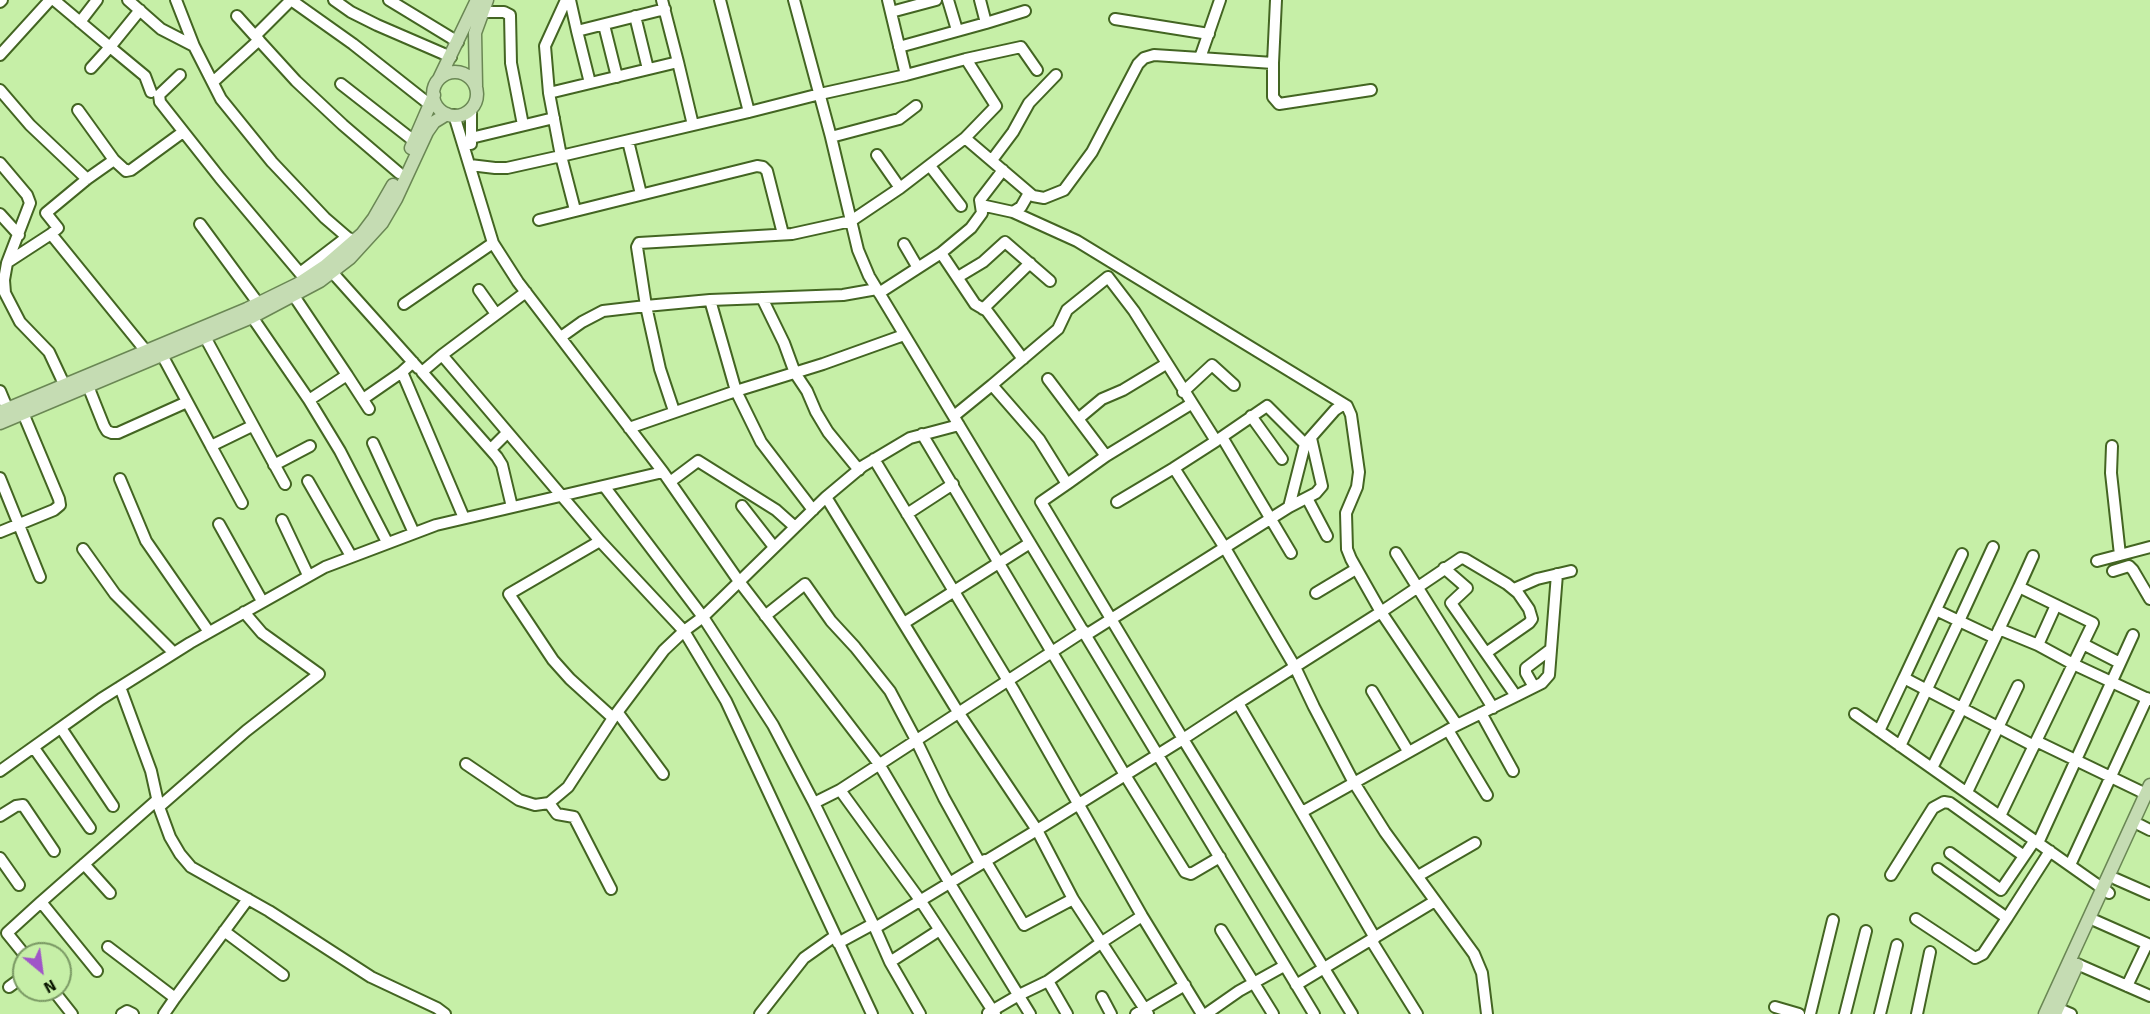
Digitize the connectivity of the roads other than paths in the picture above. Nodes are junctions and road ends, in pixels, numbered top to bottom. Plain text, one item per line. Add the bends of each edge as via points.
1 (52, 0) edge
2 (98, 0) edge
3 (128, 0) edge
4 (177, 0) edge
5 (291, 0) edge
6 (334, 0) edge
7 (390, 0) edge
8 (568, 0) edge
9 (720, 0) edge
10 (794, 0) edge
11 (802, 0) edge
12 (888, 0) edge
13 (936, 0) edge
14 (948, 0) edge
15 (980, 0) edge
16 (1220, 0) edge
17 (1276, 0) edge
18 (482, 4) edge
19 (664, 4) edge
20 (140, 10) junction
21 (1025, 11) dead end
22 (891, 12) junction
23 (237, 16) dead end
24 (635, 16) junction
25 (1115, 19) dead end
26 (80, 22) junction
27 (986, 22) junction
28 (604, 25) junction
29 (957, 30) junction
30 (577, 32) junction
31 (1209, 34) junction
32 (257, 38) junction
33 (458, 42) junction
34 (110, 46) junction
35 (194, 46) junction
36 (899, 47) junction
37 (0, 56) edge
38 (451, 57) junction
39 (1200, 58) junction
40 (966, 59) junction
41 (678, 62) junction
42 (1273, 63) junction
43 (91, 68) dead end
44 (648, 69) junction
45 (1037, 70) dead end
46 (180, 75) dead end
47 (906, 75) junction
48 (1056, 75) dead end
49 (617, 77) junction
50 (816, 81) junction
51 (213, 82) junction
52 (590, 83) junction
53 (341, 84) dead end
54 (477, 89) junction
55 (0, 90) edge
56 (1371, 90) dead end
57 (151, 92) dead end
58 (549, 93) junction
59 (820, 94) junction
60 (433, 95) junction
61 (916, 106) dead end
62 (471, 109) junction
63 (78, 110) dead end
64 (749, 112) junction
65 (450, 114) junction
66 (554, 118) junction
67 (524, 125) junction
68 (693, 125) junction
69 (183, 132) junction
70 (831, 137) junction
71 (471, 138) junction
72 (965, 138) junction
73 (414, 141) junction
74 (628, 141) junction
75 (877, 155) dead end
76 (561, 156) junction
77 (114, 160) junction
78 (992, 160) junction
79 (0, 163) edge
80 (470, 165) junction
81 (930, 166) junction
82 (1003, 170) junction
83 (399, 173) junction
84 (87, 179) junction
85 (900, 188) junction
86 (1029, 193) junction
87 (641, 194) junction
88 (981, 205) junction
89 (961, 206) dead end
90 (575, 210) junction
91 (1013, 212) junction
92 (0, 214) edge
93 (540, 220) dead end
94 (851, 221) junction
95 (200, 224) dead end
96 (51, 234) junction
97 (783, 234) junction
98 (19, 235) junction
99 (354, 241) junction
100 (493, 243) junction
101 (904, 244) dead end
102 (941, 253) junction
103 (1030, 263) junction
104 (4, 265) edge
105 (918, 268) junction
106 (332, 272) junction
107 (958, 278) junction
108 (306, 280) junction
109 (1050, 281) dead end
110 (479, 290) dead end
111 (878, 291) junction
112 (526, 292) junction
113 (294, 296) junction
114 (762, 298) junction
115 (710, 300) junction
116 (404, 304) dead end
117 (646, 306) junction
118 (983, 309) junction
119 (252, 310) junction
120 (496, 314) junction
121 (904, 334) junction
122 (205, 337) junction
123 (561, 337) junction
124 (153, 355) junction
125 (442, 355) junction
126 (1023, 359) junction
127 (413, 363) junction
128 (1166, 364) junction
129 (402, 372) junction
130 (422, 372) junction
131 (795, 373) junction
132 (346, 375) junction
133 (1048, 379) dead end
134 (64, 384) junction
135 (992, 385) junction
136 (1234, 385) dead end
137 (88, 386) junction
138 (0, 390) edge
139 (736, 391) junction
140 (1183, 392) junction
141 (309, 400) junction
142 (188, 402) junction
143 (1191, 404) junction
144 (1347, 406) junction
145 (674, 411) junction
146 (8, 415) edge
147 (1251, 416) junction
148 (1078, 419) junction
149 (956, 421) junction
150 (252, 426) junction
151 (630, 428) junction
152 (507, 433) junction
153 (922, 434) junction
154 (1219, 439) junction
155 (1308, 441) junction
156 (373, 443) dead end
157 (211, 446) junction
158 (2112, 446) dead end
159 (310, 447) dead end
160 (491, 449) junction
161 (1106, 456) junction
162 (874, 459) junction
163 (1282, 459) dead end
164 (274, 465) junction
165 (1174, 468) junction
166 (859, 470) junction
167 (663, 472) junction
168 (0, 478) edge
169 (120, 479) dead end
170 (308, 481) dead end
171 (670, 482) junction
172 (285, 484) dead end
173 (953, 484) junction
174 (1066, 484) junction
175 (604, 486) junction
176 (560, 496) junction
177 (826, 497) junction
178 (1307, 498) junction
179 (1117, 502) dead end
180 (242, 503) dead end
181 (742, 506) dead end
182 (512, 507) junction
183 (1289, 507) junction
184 (813, 510) junction
185 (907, 514) junction
186 (464, 518) junction
187 (1271, 519) junction
188 (282, 520) dead end
189 (19, 524) junction
190 (219, 524) dead end
191 (795, 527) junction
192 (0, 532) edge
193 (414, 532) junction
194 (1327, 536) dead end
195 (600, 541) junction
196 (387, 542) junction
197 (1030, 543) junction
198 (774, 547) junction
199 (1993, 547) dead end
200 (2150, 547) edge
201 (1225, 548) junction
202 (83, 549) dead end
203 (1291, 553) dead end
204 (1396, 553) dead end
205 (1962, 554) dead end
206 (2120, 555) junction
207 (351, 556) junction
208 (2033, 556) dead end
209 (2097, 561) dead end
210 (999, 562) junction
211 (1444, 568) junction
212 (1356, 569) junction
213 (1571, 571) dead end
214 (2114, 571) dead end
215 (1557, 574) junction
216 (308, 575) junction
217 (40, 577) dead end
218 (738, 580) junction
219 (1417, 586) junction
220 (2019, 587) junction
221 (1514, 589) junction
222 (954, 591) junction
223 (1316, 593) dead end
224 (2150, 599) edge
225 (262, 601) junction
226 (2056, 605) junction
227 (1936, 610) junction
228 (244, 612) junction
229 (1381, 612) junction
230 (765, 615) junction
231 (703, 616) junction
232 (1112, 620) junction
233 (1959, 621) junction
234 (904, 623) junction
235 (684, 631) junction
236 (209, 632) junction
237 (1085, 633) junction
238 (1997, 633) junction
239 (2133, 635) dead end
240 (2083, 644) junction
241 (2038, 645) junction
242 (1551, 649) junction
243 (1052, 651) junction
244 (174, 653) junction
245 (1486, 653) junction
246 (2120, 663) junction
247 (2073, 664) junction
248 (1295, 667) junction
249 (1904, 678) junction
250 (1007, 680) junction
251 (2111, 682) junction
252 (2018, 686) dead end
253 (120, 687) junction
254 (1534, 687) junction
255 (1927, 690) junction
256 (1372, 691) dead end
257 (1516, 696) junction
258 (2148, 699) edge
259 (1238, 703) junction
260 (1493, 708) junction
261 (1962, 708) junction
262 (958, 712) junction
263 (1481, 714) junction
264 (1855, 714) dead end
265 (616, 716) junction
266 (1452, 727) junction
267 (61, 728) junction
268 (1999, 728) junction
269 (1879, 731) junction
270 (1183, 739) junction
271 (916, 740) junction
272 (2035, 743) junction
273 (1900, 746) junction
274 (34, 748) junction
275 (1408, 751) junction
276 (1159, 754) junction
277 (2075, 760) junction
278 (466, 764) dead end
279 (879, 764) junction
280 (1932, 768) junction
281 (0, 771) edge
282 (1512, 771) dead end
283 (663, 774) dead end
284 (1125, 775) junction
285 (2111, 777) junction
286 (1353, 781) junction
287 (840, 790) junction
288 (1967, 792) junction
289 (2149, 794) edge
290 (1487, 795) dead end
291 (814, 802) junction
292 (158, 803) junction
293 (549, 803) junction
294 (1077, 804) junction
295 (113, 806) dead end
296 (1302, 812) junction
297 (0, 816) edge
298 (2000, 816) junction
299 (90, 828) dead end
300 (2145, 828) edge
301 (1037, 830) junction
302 (2036, 842) junction
303 (1475, 843) dead end
304 (54, 851) dead end
305 (2050, 851) junction
306 (1950, 853) dead end
307 (2024, 856) junction
308 (1220, 857) junction
309 (0, 858) edge
310 (982, 862) junction
311 (84, 864) junction
312 (2070, 865) junction
313 (1938, 869) dead end
314 (1891, 874) dead end
315 (1418, 876) junction
316 (2116, 879) junction
317 (949, 882) junction
318 (20, 885) dead end
319 (611, 889) dead end
320 (2106, 891) junction
321 (110, 893) dead end
322 (2150, 894) edge
323 (248, 899) junction
324 (1073, 899) junction
325 (920, 900) junction
326 (1435, 901) junction
327 (41, 902) junction
328 (1142, 916) junction
329 (2007, 918) junction
330 (1916, 919) dead end
331 (1833, 920) dead end
332 (2097, 921) junction
333 (874, 926) junction
334 (1221, 930) dead end
335 (224, 931) junction
336 (938, 931) junction
337 (1866, 931) dead end
338 (4, 936) edge
339 (837, 939) junction
340 (1373, 939) junction
341 (1102, 942) junction
342 (2148, 944) edge
343 (1897, 945) dead end
344 (108, 947) dead end
345 (1930, 952) dead end
346 (890, 962) junction
347 (2077, 964) junction
348 (1284, 966) junction
349 (1324, 969) junction
350 (97, 971) dead end
351 (283, 975) dead end
352 (1048, 981) junction
353 (1254, 983) junction
354 (12, 985) edge
355 (1185, 985) junction
356 (1296, 985) junction
357 (2127, 986) junction
358 (9, 987) dead end
359 (1019, 995) junction
360 (2150, 996) edge
361 (1102, 997) dead end
362 (176, 998) junction
363 (62, 1002) edge
364 (1775, 1007) dead end
365 (2052, 1010) edge
366 (1143, 1012) edge
367 (991, 1013) edge
368 (72, 1014) edge
369 (122, 1014) edge
370 (133, 1014) edge
371 (164, 1014) edge
372 (445, 1014) edge
373 (760, 1014) edge
374 (872, 1014) edge
375 (920, 1014) edge
376 (1030, 1014) edge
377 (1067, 1014) edge
378 (1111, 1014) edge
379 (1204, 1014) edge
380 (1273, 1014) edge
381 (1314, 1014) edge
382 (1352, 1014) edge
383 (1417, 1014) edge
384 (1487, 1014) edge
385 (1800, 1014) edge
386 (1810, 1014) edge
387 (1845, 1014) edge
388 (1880, 1014) edge
389 (1917, 1014) edge
390 (2071, 1014) edge

1 - 26 street
1 - 37 street
2 - 26 street
3 - 20 street
4 - 35 street
5 - 32 street
5 - 60 street
6 - 38 street via 376,25
7 - 33 street
8 - 30 street
8 - 58 street via 545,46
9 - 64 street
10 - 50 street
11 - 50 street via 819,69
12 - 22 street
13 - 22 street
14 - 29 street
15 - 27 street
16 - 31 street
17 - 42 street
18 - 33 main road
18 - 54 main road via 475,33
18 - 67 street via 510,15 511,63
19 - 24 street
19 - 41 street
20 - 34 street
20 - 35 street via 161,29
21 - 27 street
22 - 36 street
23 - 32 street
24 - 28 street
24 - 44 street
25 - 31 street
26 - 34 street
27 - 29 street
28 - 30 street
28 - 49 street
29 - 36 street
30 - 52 street
31 - 39 street
32 - 51 street
32 - 83 street via 296,81
33 - 38 main road
34 - 43 street
34 - 57 street via 145,76
35 - 51 street
36 - 47 street
38 - 60 main road
39 - 42 street
39 - 86 street via 1144,58 1092,153 1064,190 1044,198
40 - 45 street via 1021,47
40 - 47 street
40 - 72 street via 996,106
41 - 44 street
41 - 68 street
42 - 56 street via 1273,97 1279,104
44 - 49 street
46 - 69 street via 158,99
47 - 59 street
48 - 78 street via 1029,103
49 - 52 street
50 - 59 street
51 - 99 street via 221,99 272,162 325,218
52 - 58 street
53 - 73 street
54 - 60 main road via 470,77 457,72 444,75
54 - 62 main road
55 - 84 street via 30,125
58 - 66 street
59 - 64 street
59 - 70 street
60 - 65 main road via 438,106
60 - 73 main road
61 - 70 street via 899,119
62 - 65 main road
62 - 71 street
63 - 77 street
64 - 68 street
65 - 80 street
65 - 99 main road via 434,122 382,223
66 - 67 street
66 - 76 street
67 - 71 street
68 - 74 street
69 - 77 street via 131,170 126,171
69 - 108 street
70 - 94 street
71 - 80 street
72 - 78 street
72 - 81 street
73 - 83 main road
74 - 76 street
74 - 87 street
75 - 85 street
76 - 80 street via 507,168
76 - 90 street
77 - 84 street
78 - 82 street
79 - 98 street via 29,200
80 - 100 street
81 - 85 street
81 - 89 street
82 - 86 street
82 - 88 street via 980,200
83 - 99 main road via 374,218
84 - 96 street via 46,213 58,228
85 - 94 street
86 - 91 street
87 - 90 street
87 - 97 street via 763,167
88 - 91 street
88 - 102 street via 981,213 971,228
90 - 93 street
91 - 144 street via 1077,241
92 - 98 street
94 - 97 street
94 - 111 street via 858,250
95 - 119 street
96 - 104 street
96 - 124 street
97 - 117 street via 639,243
98 - 104 street
99 - 106 main road
99 - 108 main road
100 - 112 street
100 - 116 street
101 - 105 street
102 - 105 street
102 - 107 street
103 - 107 street via 1005,242
103 - 109 street
103 - 118 street
104 - 134 street via 9,303 20,322 49,352
105 - 111 street
106 - 108 main road
106 - 127 street
107 - 118 street via 975,304
108 - 113 main road
108 - 119 main road
110 - 120 street
111 - 114 street
111 - 121 street
112 - 120 street
112 - 123 street
113 - 119 main road
113 - 132 street
114 - 115 street
114 - 131 street
115 - 117 street
115 - 139 street
117 - 123 street via 603,311
117 - 145 street
118 - 126 street
119 - 122 main road
119 - 124 main road
119 - 141 street
120 - 125 street
121 - 131 street
121 - 149 street
122 - 124 main road
122 - 150 street
123 - 151 street
124 - 134 main road
124 - 137 main road
124 - 142 street
125 - 130 street
125 - 152 street
126 - 128 street via 1058,329 1067,310 1108,277
126 - 135 street
127 - 129 street
127 - 130 street
128 - 140 street
128 - 148 street via 1102,399
129 - 132 street via 366,404
129 - 186 street
130 - 160 street
131 - 139 street
131 - 166 street via 828,432
132 - 141 street
133 - 148 street
134 - 146 main road
135 - 149 street
135 - 174 street via 1039,439
136 - 140 street via 1212,365
137 - 142 street via 104,426 112,433
137 - 146 main road
138 - 146 street
139 - 145 street
139 - 184 street via 761,442
140 - 143 street
141 - 196 street via 340,450
142 - 157 street
143 - 154 street
143 - 161 street
144 - 155 street via 1335,410
144 - 212 street via 1359,472 1346,513 1347,549
145 - 151 street
146 - 189 street via 60,505
147 - 154 street
147 - 155 street via 1267,406
147 - 163 street
148 - 161 street
149 - 153 street
149 - 197 street
150 - 157 street
150 - 164 street
151 - 167 street
152 - 160 street
152 - 176 street
153 - 162 street
153 - 173 street
154 - 165 street
154 - 187 street
155 - 178 street via 1322,486
155 - 183 street
156 - 193 street
157 - 180 street
158 - 206 street
159 - 164 street
160 - 182 street via 502,465
161 - 174 street
162 - 166 street
162 - 185 street
164 - 172 street
165 - 179 street
165 - 201 street
166 - 177 street
167 - 171 street
167 - 175 street
168 - 189 street
169 - 236 street via 146,541
170 - 207 street
171 - 191 street via 698,461 776,510
171 - 218 street
173 - 185 street
173 - 210 street
174 - 232 street via 1041,502
175 - 176 street
175 - 231 street
176 - 182 street
176 - 195 street
177 - 184 street
177 - 234 street
178 - 183 street
178 - 194 street
181 - 198 street
182 - 186 street
183 - 187 street
184 - 191 street
185 - 222 street
186 - 193 street
187 - 201 street
187 - 203 street
188 - 216 street
189 - 192 street
189 - 217 street
190 - 225 street
191 - 198 street
193 - 196 street
195 - 235 street
195 - 265 street via 509,594 552,660
196 - 207 street
197 - 210 street
197 - 237 street
198 - 218 street
199 - 233 street
200 - 206 street
201 - 232 street
201 - 248 street
202 - 244 street via 115,594
204 - 219 street
205 - 227 street
206 - 209 street
207 - 216 street
208 - 220 street
210 - 222 street
210 - 243 street
211 - 219 street
211 - 221 street via 1455,560 1465,559
211 - 245 street via 1467,588 1451,603
212 - 223 street
212 - 229 street
213 - 215 street
214 - 224 street via 2129,566
215 - 221 street
215 - 242 street
216 - 225 street
218 - 230 street
218 - 231 street
219 - 229 street
219 - 260 street
220 - 226 street
220 - 238 street
221 - 245 street via 1532,619
222 - 234 street
222 - 250 street
225 - 228 street
226 - 240 street via 2093,623
226 - 241 street
227 - 233 street
227 - 249 street
228 - 236 street
228 - 292 street via 262,633 319,674
229 - 248 street
229 - 266 street
230 - 271 street via 805,584 890,691
230 - 279 street
231 - 235 street
231 - 291 street via 772,725
232 - 237 street
232 - 270 street
233 - 238 street
233 - 255 street
234 - 262 street
235 - 265 street via 664,650
235 - 339 street via 726,701
236 - 244 street
237 - 243 street
237 - 276 street
238 - 241 street
238 - 261 street
239 - 246 street
240 - 246 street
240 - 247 street
241 - 247 street
242 - 254 street via 1549,675
242 - 254 street via 1526,668
243 - 250 street
243 - 284 street
244 - 253 street
245 - 257 street
246 - 251 street
247 - 251 street
247 - 272 street
248 - 259 street
248 - 286 street
249 - 255 street
249 - 269 street
250 - 262 street
250 - 294 street
251 - 258 street
251 - 277 street
252 - 268 street
253 - 267 street
253 - 292 street via 151,771
254 - 257 street
255 - 261 street
255 - 273 street
256 - 275 street
257 - 260 street
258 - 285 street
259 - 270 street
259 - 296 street
260 - 263 street
261 - 268 street
261 - 280 street
262 - 271 street
262 - 301 street
263 - 266 street
263 - 282 street
264 - 269 street
265 - 283 street
265 - 293 street via 568,787
266 - 275 street
266 - 290 street
267 - 274 street
267 - 295 street
268 - 272 street
268 - 288 street
269 - 273 street
270 - 276 street
270 - 349 street
271 - 279 street
271 - 310 street
272 - 277 street
272 - 298 street
273 - 280 street
274 - 281 street
274 - 299 street
275 - 286 street
276 - 284 street
276 - 308 street
277 - 285 street
277 - 302 street
278 - 293 street via 519,800 535,805
279 - 287 street
279 - 317 street
280 - 288 street
284 - 294 street
284 - 308 street via 1187,874
285 - 289 street
285 - 312 street
286 - 296 street
286 - 315 street
287 - 291 street
287 - 325 street
288 - 298 street
289 - 300 main road
289 - 320 main road
291 - 333 street
292 - 311 street
292 - 323 street via 170,837 191,867
293 - 319 street via 556,814 574,817
294 - 301 street
294 - 328 street
296 - 340 street
297 - 304 street via 23,805
298 - 302 street
300 - 316 main road
301 - 310 street
301 - 324 street
302 - 305 street
302 - 307 street
303 - 315 street
305 - 312 street
305 - 329 street
306 - 307 street via 2001,890
307 - 314 street via 1944,802 1933,808
308 - 348 street
309 - 318 street
310 - 317 street
310 - 324 street via 1024,925
311 - 321 street
311 - 327 street
312 - 320 street
313 - 329 street
315 - 326 street
316 - 320 main road
316 - 322 street
317 - 325 street
317 - 359 street
320 - 332 main road
320 - 365 main road
323 - 335 street
323 - 372 street via 371,977
324 - 341 street
325 - 333 street
325 - 336 street
326 - 340 street
326 - 384 street via 1479,963
327 - 338 street
327 - 350 street
328 - 341 street
328 - 355 street
329 - 330 street via 1983,954 1975,958
331 - 386 street
332 - 342 street
332 - 347 main road
333 - 339 street
333 - 346 street
334 - 353 street
335 - 351 street
335 - 362 street
336 - 346 street
336 - 367 street
337 - 387 street
339 - 373 street via 804,958
339 - 374 street
340 - 349 street
340 - 383 street
341 - 352 street
341 - 366 street
342 - 357 street
343 - 388 street
344 - 362 street
345 - 389 street
346 - 375 street
347 - 357 street
347 - 365 main road
348 - 353 street
348 - 356 street
349 - 356 street
349 - 382 street
352 - 359 street
352 - 377 street
353 - 379 street
353 - 380 street
354 - 358 street
355 - 366 street
355 - 379 street
356 - 381 street
357 - 360 street
359 - 367 street
359 - 376 street
361 - 378 street
362 - 371 street
363 - 368 street
364 - 385 street
365 - 390 street
369 - 370 street

